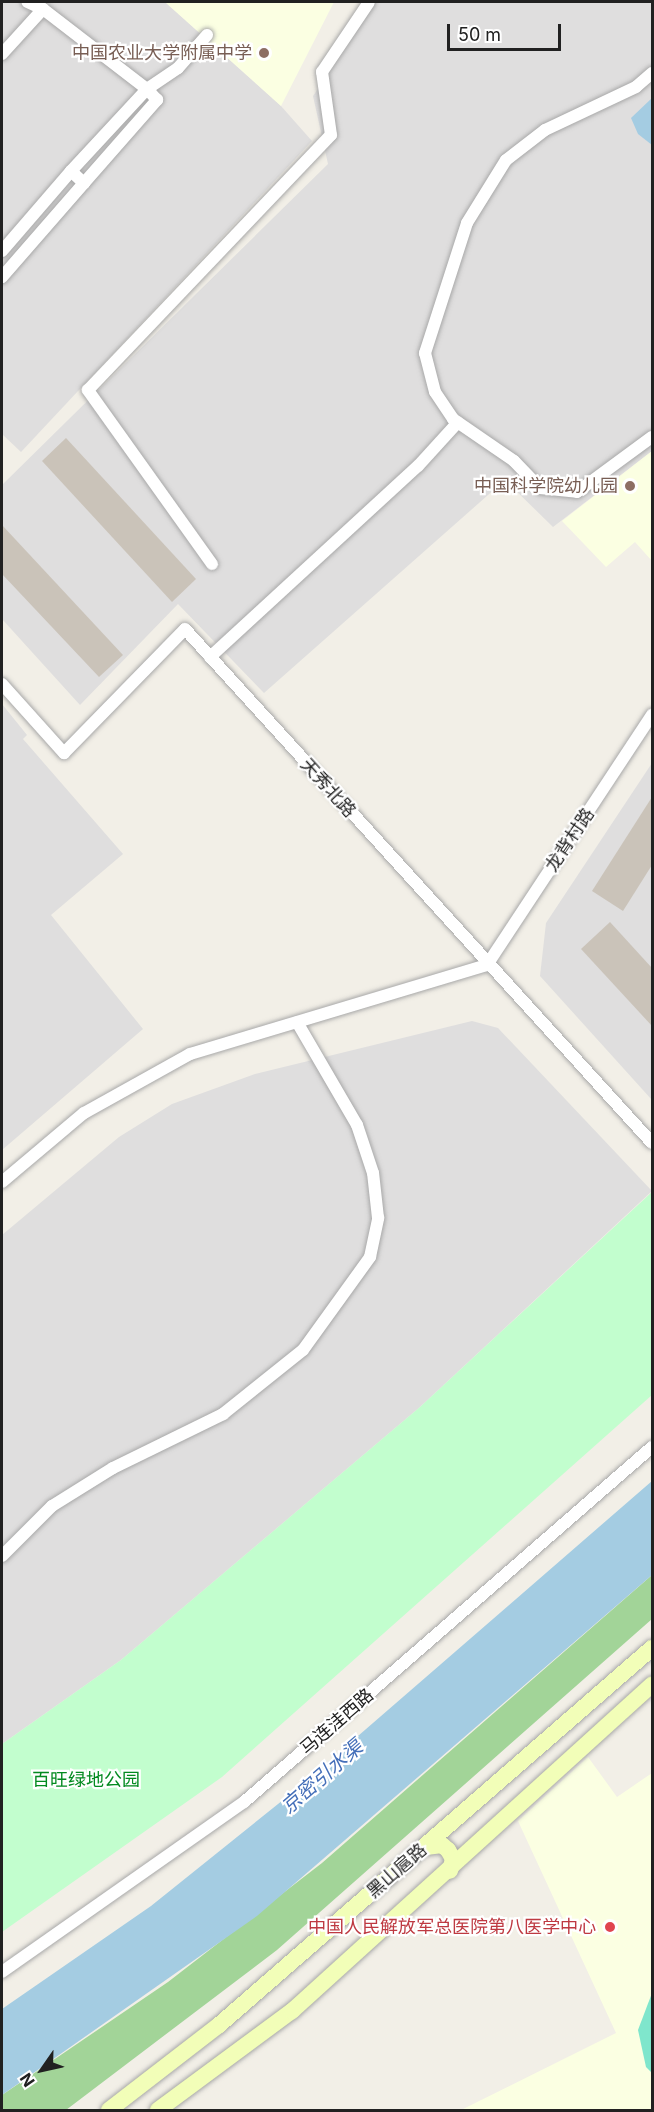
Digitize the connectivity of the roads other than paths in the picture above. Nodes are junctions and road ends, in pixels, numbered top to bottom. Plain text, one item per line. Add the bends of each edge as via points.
1 (27, 2) edge
2 (369, 2) edge
3 (43, 9) junction
4 (207, 35) dead end
5 (2, 54) edge
6 (652, 73) edge
7 (147, 89) junction
8 (71, 171) junction
9 (84, 183) junction
10 (2, 251) edge
11 (2, 277) edge
12 (458, 422) junction
13 (652, 437) edge
14 (212, 564) dead end
15 (210, 657) junction
16 (2, 684) edge
17 (652, 715) edge
18 (487, 965) junction
19 (297, 1022) junction
20 (652, 1143) edge
21 (2, 1182) edge
22 (652, 1447) edge
23 (2, 1556) edge
24 (652, 1648) edge
25 (652, 1685) edge
26 (426, 1847) junction
27 (450, 1871) junction
28 (2, 1972) edge
29 (109, 2110) edge
30 (158, 2110) edge

1 - 3 street
2 - 14 street via 322,72 331,135 88,390
3 - 5 street
3 - 7 street
4 - 7 street via 178,68
6 - 12 street via 636,87 545,130 506,160 467,223 425,353 435,392
7 - 8 street
7 - 9 street via 157,100
8 - 9 street
8 - 10 street
9 - 11 street
12 - 13 street via 514,461 540,488 560,493 577,492
12 - 15 street via 418,466
15 - 16 street, 天秀北路 via 185,629 64,753
15 - 18 street, 天秀北路
17 - 18 street, 龙背村路
18 - 19 street
18 - 20 street, 天秀北路
19 - 21 street via 190,1054 84,1113
19 - 23 street via 357,1125 373,1173 378,1218 370,1257 303,1350 223,1414 113,1468 52,1506
22 - 28 street, 马连洼西路 via 244,1802
24 - 26 main road, 黑山扈路
25 - 27 main road, 黑山扈路
26 - 27 main road via 442,1845 448,1850 453,1858
26 - 29 main road, 黑山扈路 via 219,2025
27 - 30 main road, 黑山扈路 via 292,2011

